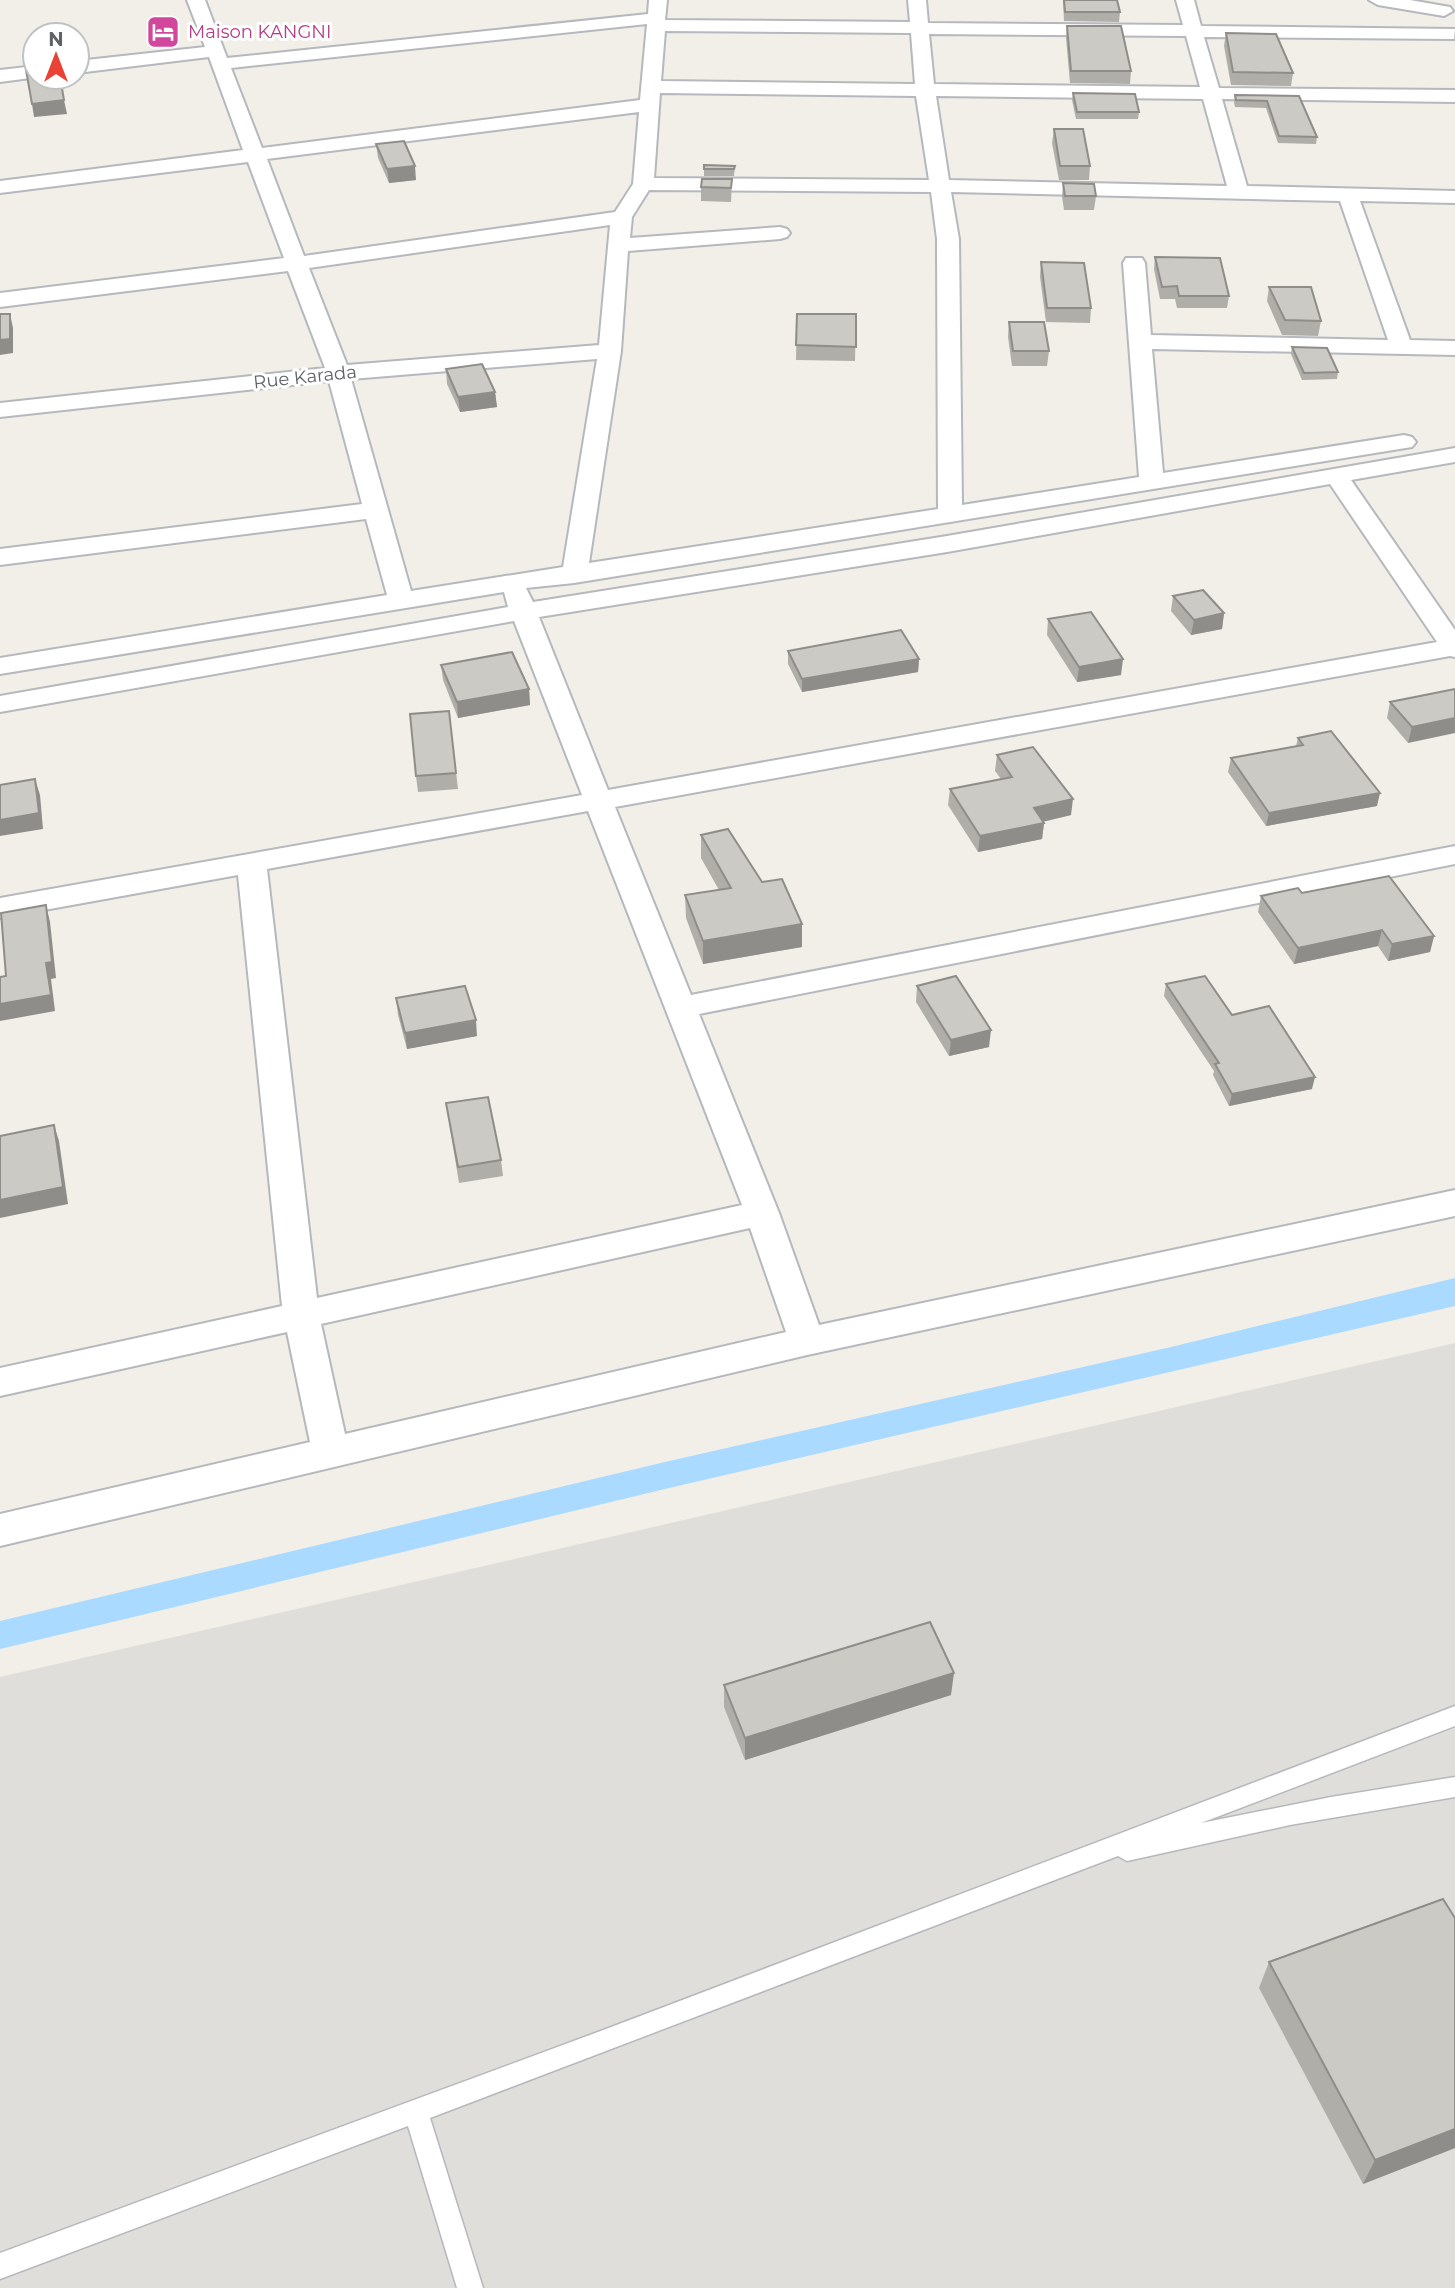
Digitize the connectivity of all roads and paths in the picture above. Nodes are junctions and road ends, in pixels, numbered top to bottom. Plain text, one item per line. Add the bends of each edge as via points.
1 (196, 0) edge
2 (917, 0) edge
3 (1185, 0) edge
4 (1378, 0) edge
5 (657, 14) edge
6 (1449, 21) edge
7 (919, 29) junction
8 (1194, 30) junction
9 (218, 57) junction
10 (91, 66) edge
11 (21, 74) edge
12 (0, 76) edge
13 (925, 89) junction
14 (1212, 92) junction
15 (650, 96) junction
16 (1455, 96) edge
17 (255, 154) junction
18 (643, 184) junction
19 (939, 186) junction
20 (0, 187) edge
21 (1238, 193) junction
22 (1348, 195) junction
23 (1455, 197) edge
24 (622, 218) junction
25 (780, 233) dead end
26 (618, 245) junction
27 (297, 263) junction
28 (1134, 263) dead end
29 (0, 300) edge
30 (1142, 342) junction
31 (1401, 346) junction
32 (1455, 348) edge
33 (610, 351) junction
34 (338, 373) junction
35 (0, 410) edge
36 (1455, 433) edge
37 (1455, 455) edge
38 (1337, 477) junction
39 (1152, 483) junction
40 (375, 510) junction
41 (950, 514) junction
42 (0, 557) edge
43 (574, 575) junction
44 (518, 598) junction
45 (401, 600) junction
46 (1454, 648) edge
47 (0, 666) edge
48 (0, 704) edge
49 (601, 801) junction
50 (1455, 855) edge
51 (252, 864) junction
52 (0, 908) edge
53 (682, 1007) junction
54 (1455, 1203) edge
55 (762, 1213) junction
56 (301, 1314) junction
57 (807, 1340) junction
58 (0, 1382) edge
59 (331, 1454) junction
60 (0, 1530) edge
61 (1455, 1716) edge
62 (1455, 1787) edge
63 (1059, 1867) junction
64 (416, 2111) junction
65 (0, 2266) edge
66 (470, 2288) edge

1 - 9 street
2 - 7 street
3 - 8 street
4 - 6 street
5 - 7 street
5 - 9 street
5 - 15 street
6 - 8 street
7 - 8 street
7 - 13 street
8 - 14 street
9 - 10 street
9 - 17 street
11 - 12 street
13 - 14 street
13 - 15 street
13 - 19 street
14 - 16 street
14 - 21 street
15 - 17 street
15 - 18 street
17 - 20 street
17 - 27 street
18 - 19 street
18 - 24 street
19 - 21 street
19 - 41 street via 948,239
21 - 22 street
22 - 23 street
22 - 31 street
24 - 26 street
24 - 27 street
25 - 26 street
26 - 33 street
27 - 29 street
27 - 34 street
28 - 30 street
30 - 31 street
30 - 39 street
31 - 32 street
33 - 34 street, Rue Karada
33 - 43 street
34 - 35 street, Rue Karada
34 - 40 street
36 - 39 street
37 - 38 street
38 - 44 street via 947,544
38 - 46 street
39 - 41 street
40 - 42 street
40 - 45 street
41 - 43 street
43 - 44 street
44 - 45 street
44 - 48 street
44 - 49 street
45 - 47 street
46 - 49 street
49 - 51 street
49 - 53 street
50 - 53 street
51 - 52 street
51 - 56 street
53 - 55 street
54 - 57 street
55 - 56 street
55 - 57 street
56 - 58 street
56 - 59 street
57 - 59 street
59 - 60 street
61 - 63 lane
62 - 63 lane via 1228,1827
63 - 64 lane
64 - 65 lane
64 - 66 lane

